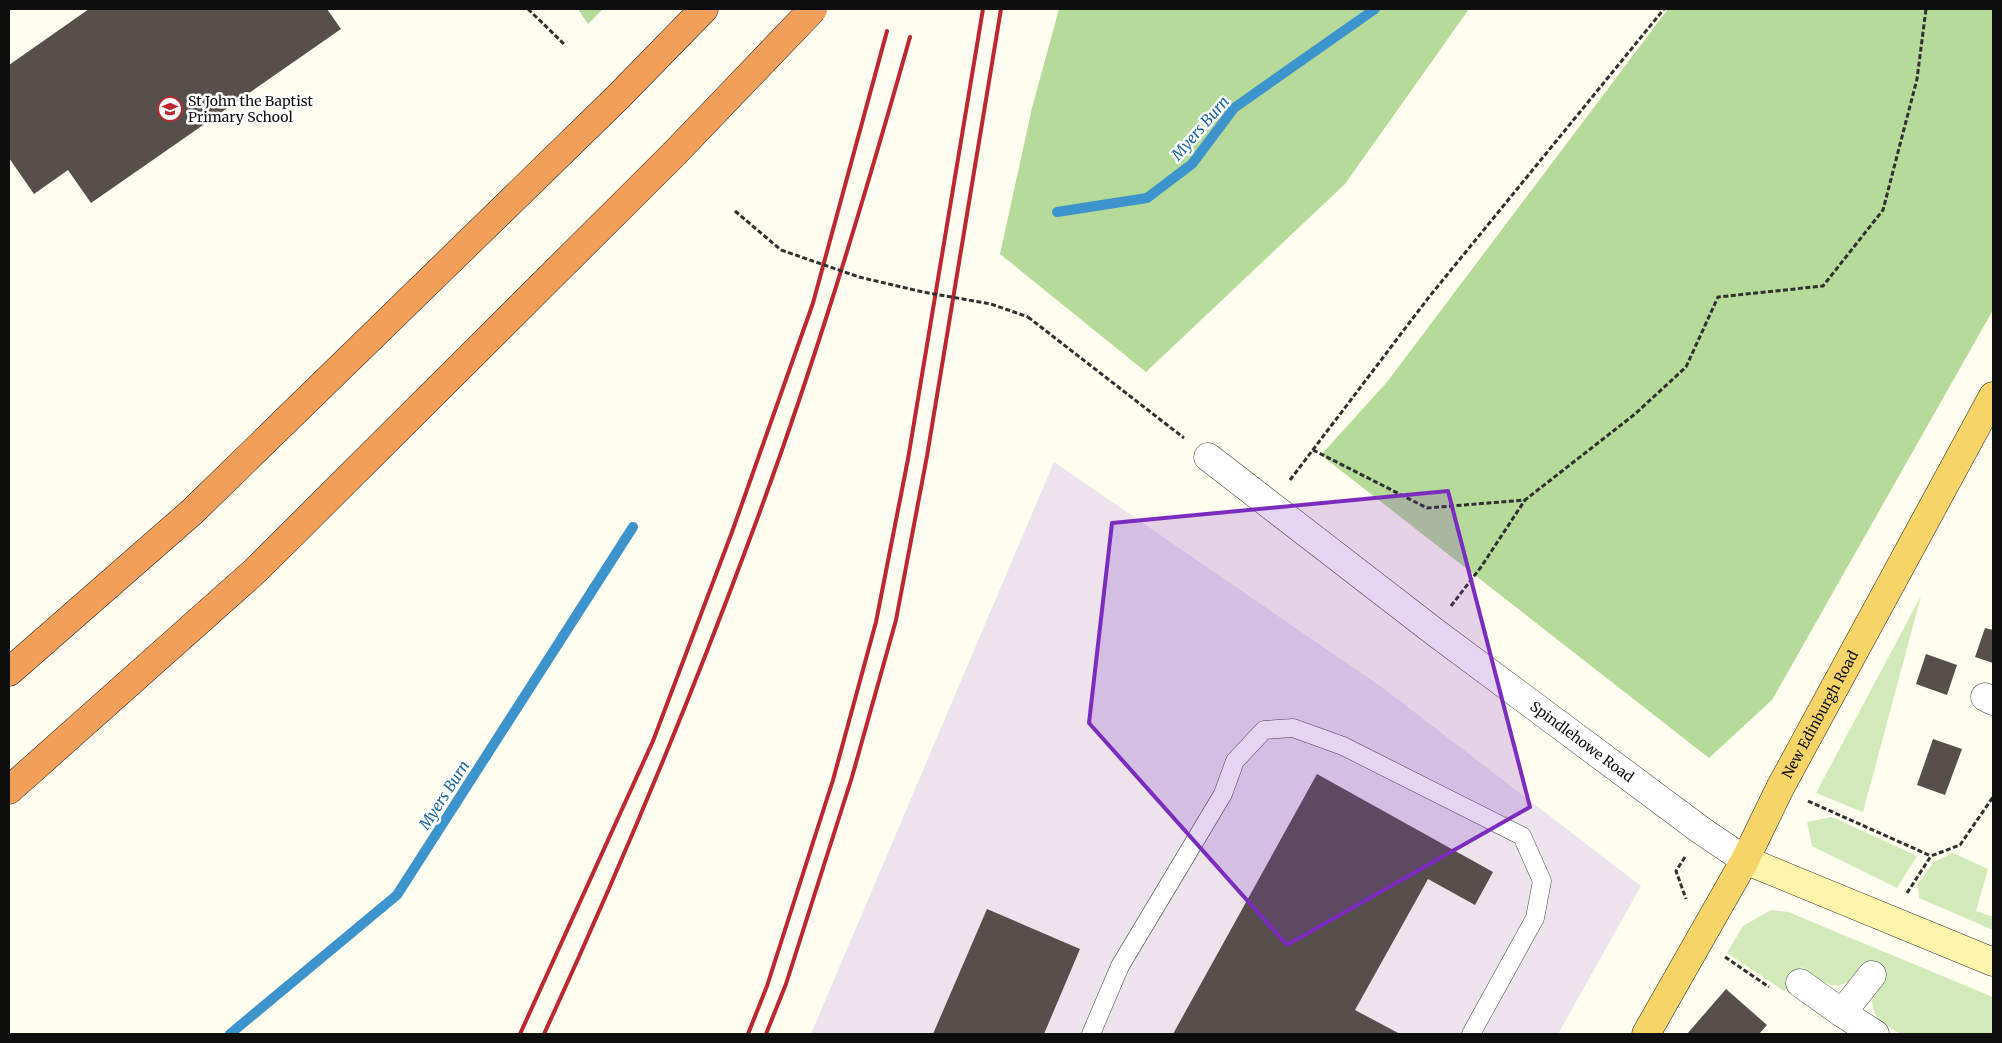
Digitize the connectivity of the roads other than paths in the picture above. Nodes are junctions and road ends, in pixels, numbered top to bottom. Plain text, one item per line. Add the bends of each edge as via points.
1 (704, 9) edge
2 (813, 9) edge
3 (1993, 396) edge
4 (1208, 457) road end
5 (9, 672) edge
6 (9, 790) edge
7 (1745, 860) junction
8 (1993, 962) edge
9 (1872, 975) dead end
10 (1800, 983) dead end
11 (1842, 1013) junction
12 (1091, 1034) edge
13 (1471, 1034) edge
14 (1646, 1034) edge
15 (1875, 1034) edge

1 - 5 highway via 611,104 192,511
2 - 6 highway, bridge via 674,154 255,571
3 - 7 main road, New Edinburgh Road via 1780,788
4 - 7 street, Spindlehowe Road via 1436,633 1694,826
7 - 8 street, Spindlehowe Road
7 - 14 main road, New Edinburgh Road
9 - 11 street
10 - 11 street
11 - 15 street
12 - 13 lane via 1120,966 1223,794 1235,760 1264,730 1293,728 1343,746 1522,836 1542,881 1535,918

